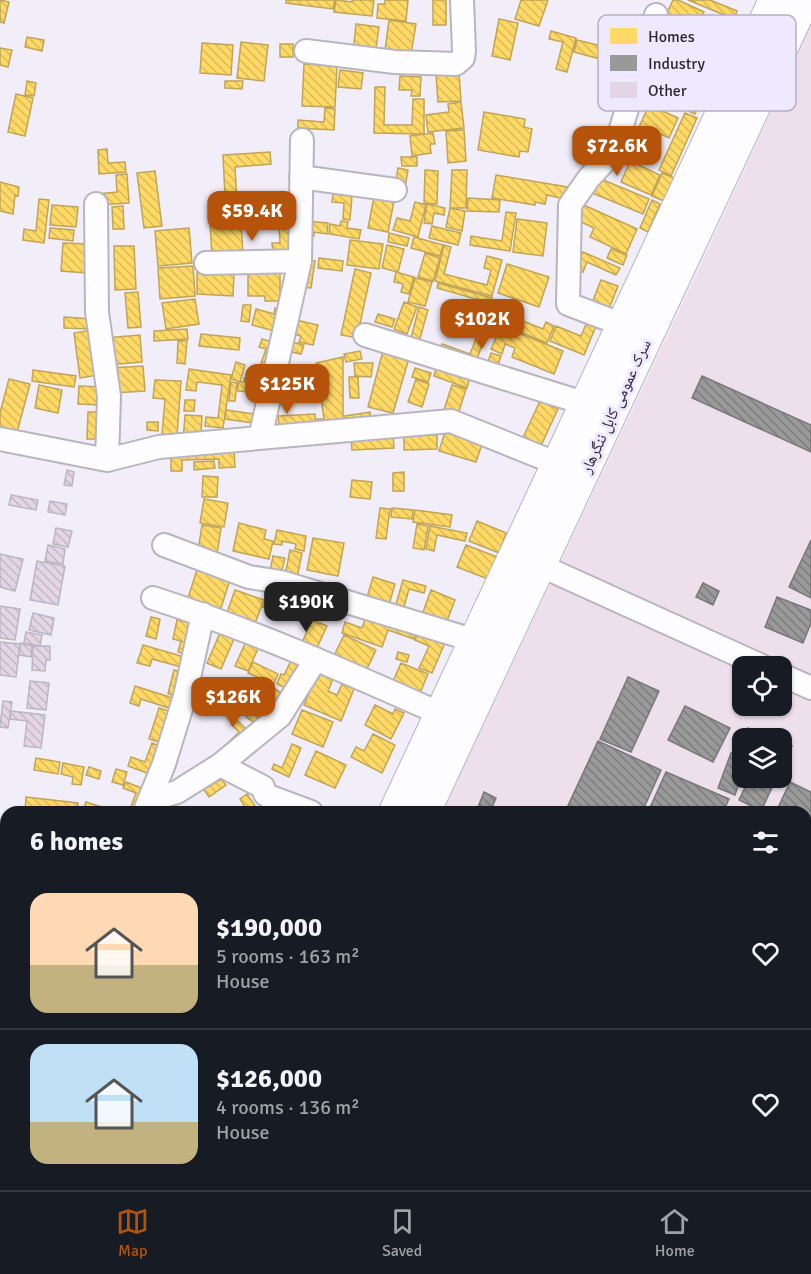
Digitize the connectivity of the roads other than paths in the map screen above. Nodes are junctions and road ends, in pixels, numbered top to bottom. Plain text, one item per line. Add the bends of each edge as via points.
1 (462, 0) edge
2 (804, 0) edge
3 (796, 16) edge
4 (306, 51) dead end
5 (626, 111) edge
6 (723, 111) edge
7 (749, 111) edge
8 (302, 140) dead end
9 (301, 177) junction
10 (395, 190) dead end
11 (96, 204) dead end
12 (300, 261) junction
13 (206, 264) dead end
14 (623, 325) junction
15 (364, 335) dead end
16 (587, 404) junction
17 (260, 438) junction
18 (0, 439) edge
19 (107, 460) junction
20 (558, 464) junction
21 (164, 545) dead end
22 (528, 560) junction
23 (153, 598) dead end
24 (202, 614) junction
25 (476, 641) junction
26 (740, 656) edge
27 (316, 659) junction
28 (792, 679) edge
29 (811, 688) edge
30 (441, 714) junction
31 (220, 765) junction
32 (147, 806) edge
33 (295, 806) edge
34 (398, 806) edge
35 (426, 806) edge

1 - 4 street via 464,51 456,64 395,62
2 - 3 highway, سرک عمومی کابل ننگرهار
5 - 14 street via 614,151 570,205 568,304
6 - 14 highway, سرک عمومی کابل ننگرهار
7 - 22 highway, سرک عمومی کابل ننگرهار
8 - 9 street
9 - 10 street
9 - 12 street
11 - 19 street via 97,312 109,396
12 - 13 street
12 - 17 street
14 - 16 highway, سرک عمومی کابل ننگرهار
15 - 16 street
16 - 20 highway, سرک عمومی کابل ننگرهار
17 - 19 street via 159,447
17 - 20 street via 451,421
18 - 19 street
20 - 22 highway, سرک عمومی کابل ننگرهار
21 - 25 street via 249,577 281,582
22 - 25 highway, سرک عمومی کابل ننگرهار
22 - 26 street
22 - 35 highway, سرک عمومی کابل ننگرهار
23 - 24 street
24 - 27 street
24 - 32 street via 186,696
25 - 30 highway, سرک عمومی کابل ننگرهار
27 - 30 street
27 - 31 street via 280,716
28 - 29 street
30 - 34 highway, سرک عمومی کابل ننگرهار
31 - 32 street
31 - 33 street via 263,787 268,796

